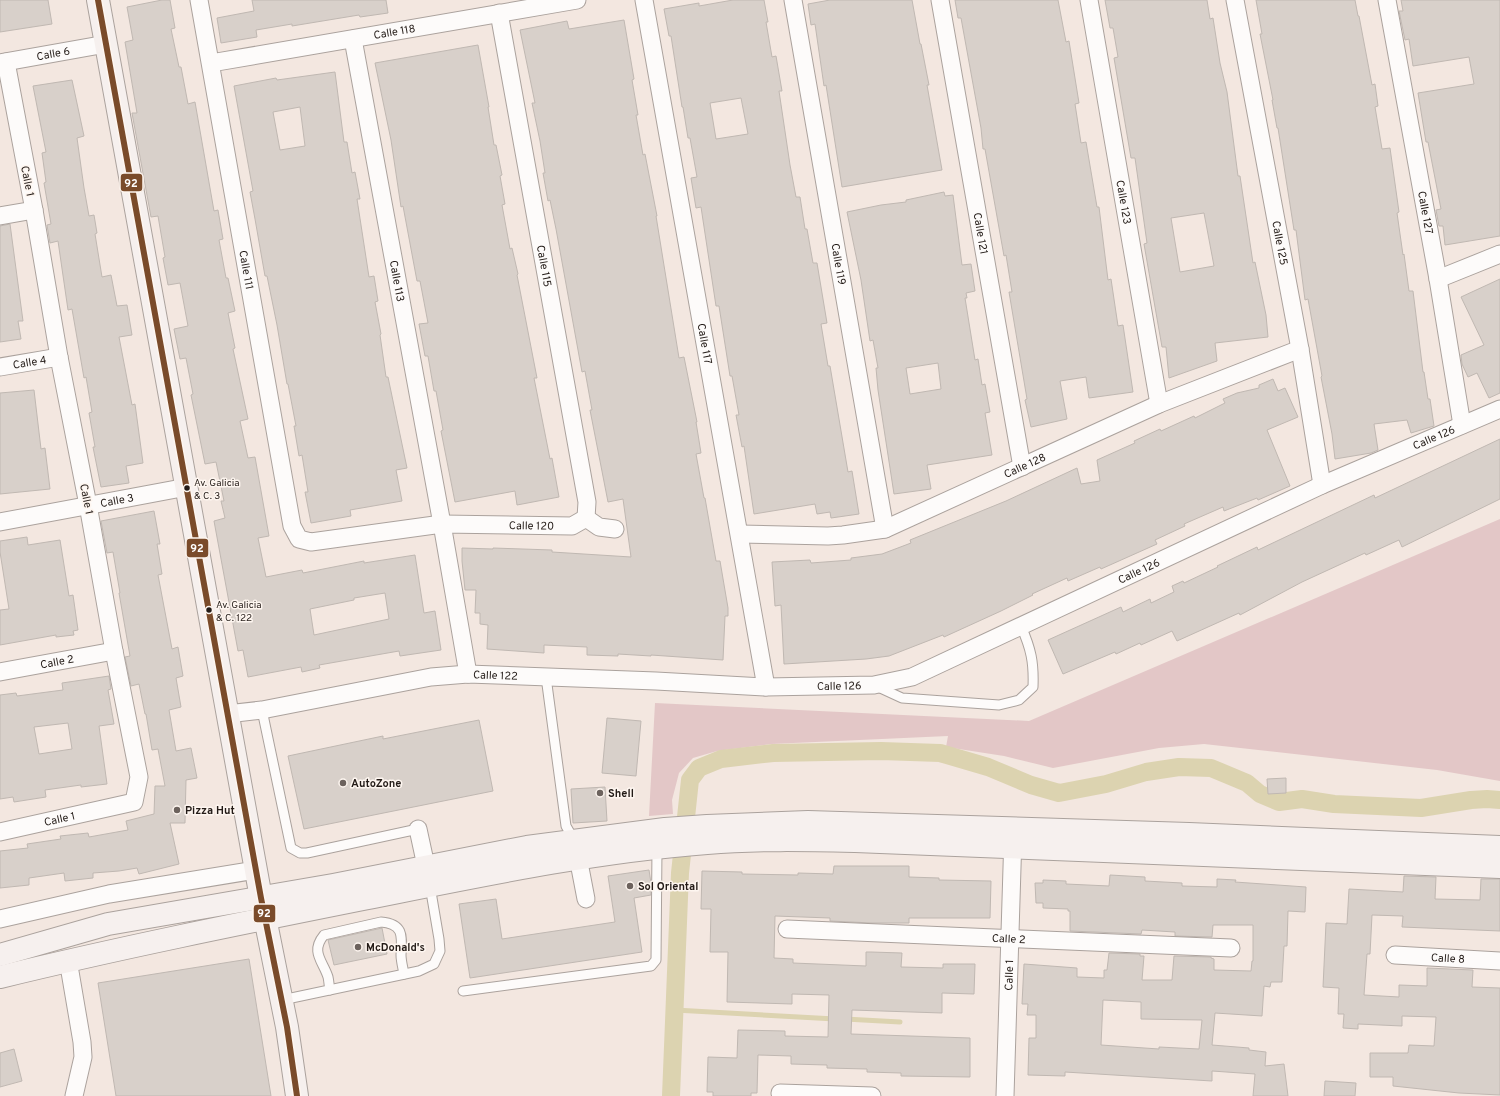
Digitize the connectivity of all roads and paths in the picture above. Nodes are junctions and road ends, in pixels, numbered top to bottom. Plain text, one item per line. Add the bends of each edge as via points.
1 (98, 0) edge
2 (199, 0) edge
3 (577, 0) edge
4 (644, 0) edge
5 (792, 0) edge
6 (940, 0) edge
7 (1088, 0) edge
8 (1235, 0) edge
9 (1387, 0) edge
10 (499, 14) junction
11 (353, 39) junction
12 (106, 44) junction
13 (3, 62) edge
14 (211, 63) junction
15 (34, 210) junction
16 (0, 216) edge
17 (1500, 254) edge
18 (1438, 279) junction
19 (1300, 349) junction
20 (59, 357) junction
21 (0, 368) edge
22 (1159, 404) junction
23 (1500, 409) edge
24 (1462, 424) junction
25 (1022, 466) junction
26 (1322, 485) junction
27 (188, 487) junction
28 (88, 505) junction
29 (586, 518) junction
30 (0, 522) edge
31 (442, 524) junction
32 (615, 529) dead end
33 (884, 529) junction
34 (740, 534) junction
35 (299, 538) joint
36 (1021, 626) junction
37 (114, 651) junction
38 (0, 672) edge
39 (468, 674) junction
40 (546, 677) junction
41 (874, 685) junction
42 (766, 687) junction
43 (262, 710) junction
44 (228, 714) junction
45 (418, 829) joint
46 (0, 832) edge
47 (1013, 838) junction
48 (662, 841) junction
49 (1500, 847) edge
50 (576, 849) junction
51 (1500, 867) edge
52 (256, 870) junction
53 (428, 876) junction
54 (261, 898) junction
55 (586, 899) dead end
56 (265, 918) junction
57 (0, 919) edge
58 (787, 929) dead end
59 (1010, 939) junction
60 (1231, 948) dead end
61 (0, 955) edge
62 (1395, 955) dead end
63 (68, 960) junction
64 (1500, 960) edge
65 (404, 974) junction
66 (0, 977) edge
67 (330, 990) junction
68 (463, 991) dead end
69 (282, 1000) junction
70 (780, 1093) dead end
71 (74, 1096) edge
72 (297, 1096) edge
73 (872, 1096) edge
74 (1004, 1096) edge

1 - 12 street
2 - 14 street, Calle 111
3 - 10 street, Calle 118
4 - 34 street, Calle 117
5 - 33 street, Calle 119
6 - 25 street, Calle 121
7 - 22 street, Calle 123
8 - 19 street, Calle 125
9 - 18 street, Calle 127
10 - 11 street, Calle 118
10 - 29 street, Calle 115 via 587,502
11 - 14 street, Calle 118
11 - 31 street, Calle 113
12 - 13 street, Calle 6
12 - 27 street
13 - 15 street, Calle 1
14 - 35 street, Calle 111 via 292,526
15 - 16 street
15 - 20 street, Calle 1
17 - 18 street
18 - 24 street, Calle 127
19 - 22 street, Calle 128
19 - 26 street, Calle 125
20 - 21 street, Calle 4
20 - 28 street, Calle 1
22 - 25 street, Calle 128
23 - 24 street, Calle 126
24 - 26 street, Calle 126
25 - 33 street, Calle 128
26 - 36 street, Calle 126
27 - 28 street, Calle 3
27 - 44 street
28 - 30 street, Calle 3
28 - 37 street, Calle 1
29 - 31 street, Calle 120 via 572,526
29 - 32 street via 598,526
31 - 35 street, Calle 120 via 311,542
31 - 39 street, Calle 113
33 - 34 street, Calle 128 via 828,536
34 - 42 street, Calle 117
36 - 41 street, Calle 126 via 912,677
36 - 41 lane via 1030,645 1034,669 1033,687 1019,700 999,705 902,698
37 - 38 street, Calle 2
37 - 46 street, Calle 1 via 139,777 134,802
39 - 40 street, Calle 122
39 - 43 street, Calle 122 via 431,677
40 - 42 street, Calle 122
40 - 50 lane via 566,826
41 - 42 street, Calle 126
43 - 44 street, Calle 122
43 - 45 lane via 291,848 300,853 307,853
44 - 52 street
45 - 53 street
47 - 48 street via 855,841 783,840 708,834
47 - 49 street via 1189,834
47 - 51 street
47 - 59 street, Calle 1
48 - 50 street
48 - 68 lane via 656,960 651,966
50 - 53 street via 527,847
50 - 55 street
52 - 54 street
52 - 57 street via 109,894
53 - 54 street via 333,885
53 - 56 street
53 - 65 lane via 440,951 434,964
54 - 56 street
54 - 61 street via 108,924
56 - 63 street
56 - 69 street
58 - 59 street, Calle 2
59 - 60 street, Calle 2
59 - 74 street, Calle 1
62 - 64 street, Calle 8
63 - 66 street
63 - 71 street via 83,1057
65 - 67 lane
65 - 67 lane via 401,934 398,927 381,922 324,936 319,941 319,957 328,976
67 - 69 lane
69 - 72 street
70 - 73 street

